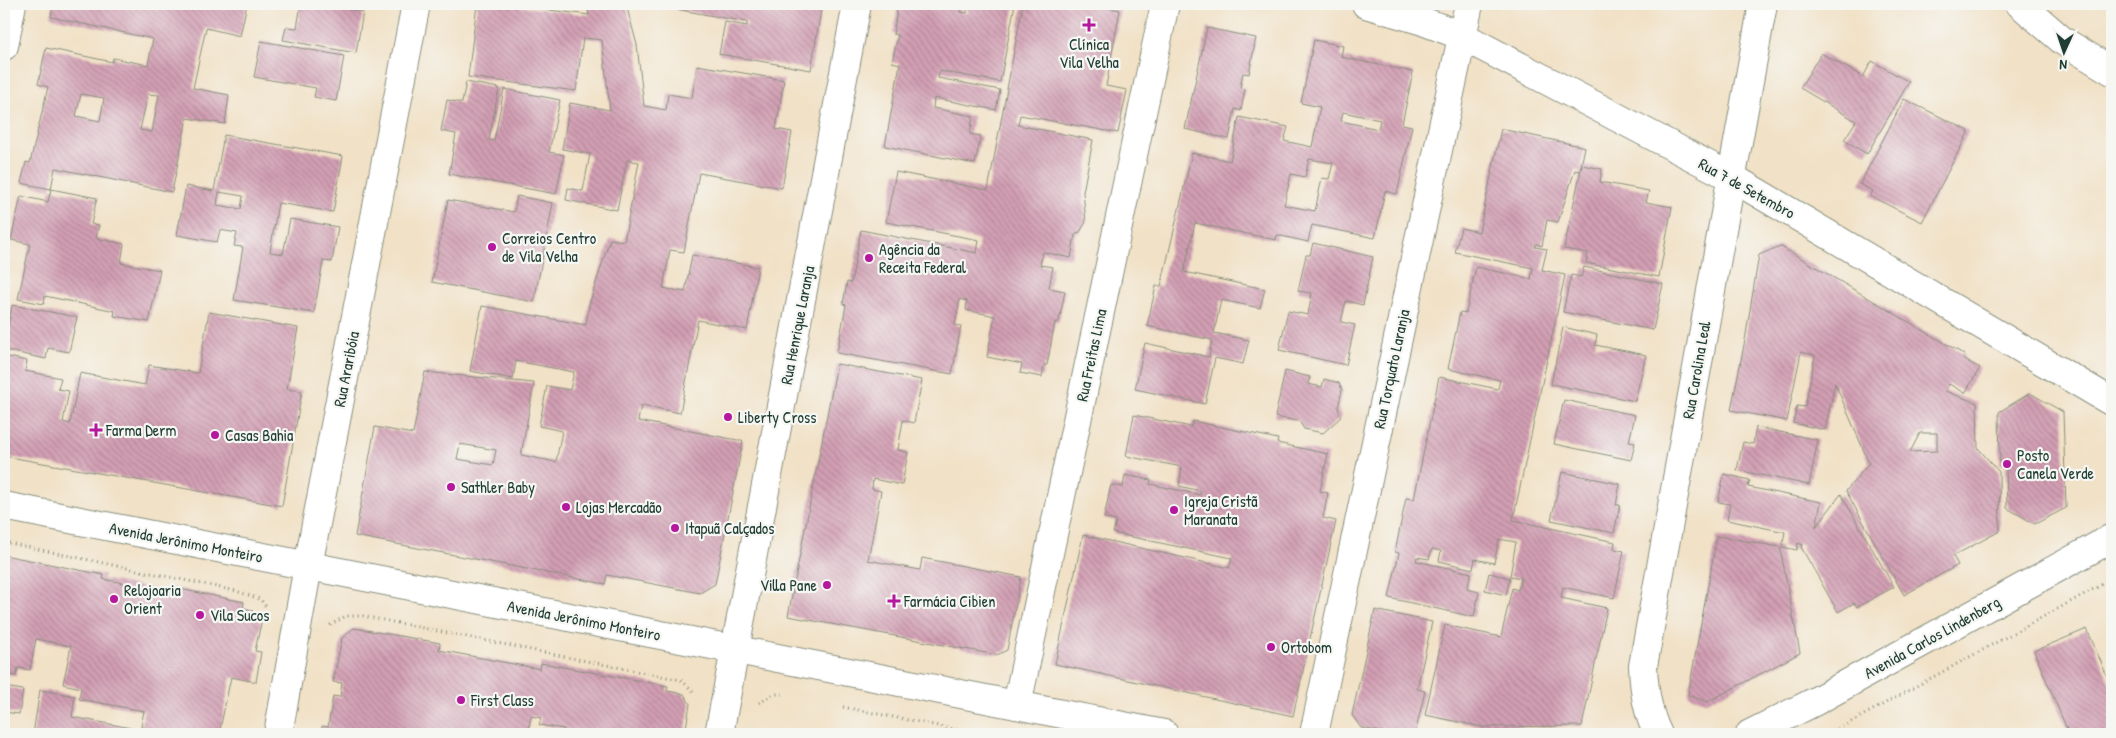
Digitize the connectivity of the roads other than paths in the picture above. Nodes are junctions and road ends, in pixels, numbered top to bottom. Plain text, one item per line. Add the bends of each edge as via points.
1 (12, 4) edge
2 (416, 4) edge
3 (857, 4) edge
4 (1165, 4) edge
5 (1366, 4) edge
6 (1469, 4) edge
7 (1763, 4) edge
8 (2020, 4) edge
9 (1462, 36) junction
10 (4, 46) edge
11 (2112, 70) edge
12 (1731, 177) junction
13 (2112, 402) edge
14 (4, 506) edge
15 (2112, 538) edge
16 (308, 566) junction
17 (736, 650) junction
18 (1017, 706) junction
19 (721, 722) edge
20 (278, 734) edge
21 (1164, 734) edge
22 (1314, 734) edge
23 (1658, 734) edge
24 (1750, 734) edge

1 - 10 street
2 - 16 street, Rua Araribóia
3 - 17 street, Rua Henrique Laranja
4 - 18 street, Rua Freitas Lima
5 - 9 street, Rua 7 de Setembro
6 - 9 street, Rua Torquato Laranja
7 - 12 street, Rua Carolina Leal
8 - 11 street via 2063,42
9 - 12 street, Rua 7 de Setembro
9 - 22 street, Rua Torquato Laranja
12 - 13 street, Rua 7 de Setembro
12 - 23 street, Rua Carolina Leal via 1643,666 1649,713
14 - 16 street, Avenida Jerônimo Monteiro
15 - 24 street, Avenida Carlos Lindenberg
16 - 17 street, Avenida Jerônimo Monteiro
16 - 20 street, Rua Araribóia
17 - 18 street, Avenida Jerônimo Monteiro
17 - 19 street, Rua Henrique Laranja
18 - 21 street, Avenida Jerônimo Monteiro

